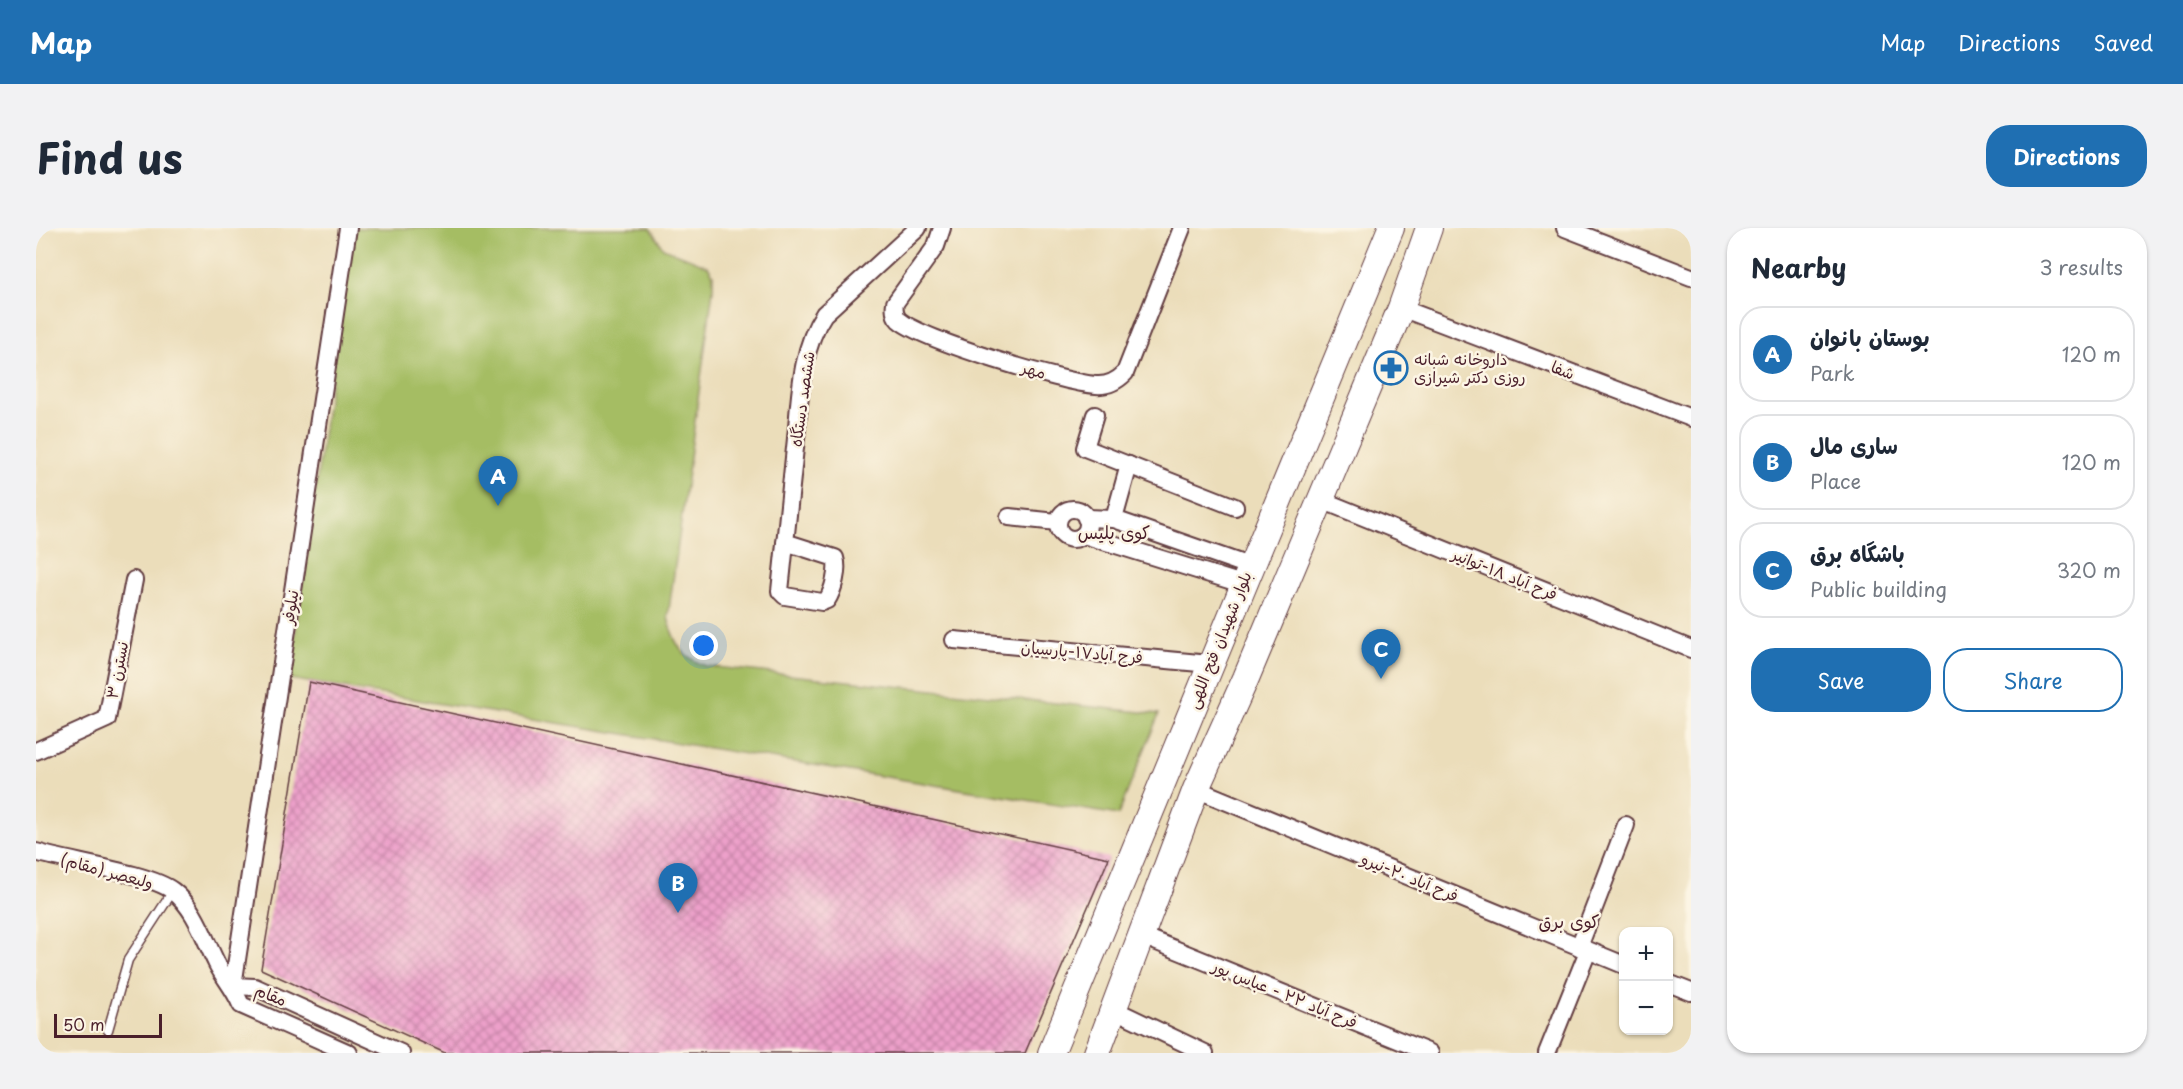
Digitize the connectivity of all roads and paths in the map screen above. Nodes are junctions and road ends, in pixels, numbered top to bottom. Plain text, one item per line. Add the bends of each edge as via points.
1 (348, 228) edge
2 (918, 228) edge
3 (942, 228) edge
4 (1182, 228) edge
5 (1391, 228) edge
6 (1429, 228) edge
7 (1565, 228) edge
8 (1691, 277) edge
9 (1401, 308) junction
10 (1095, 415) dead end
11 (1691, 418) edge
12 (1129, 465) junction
13 (1319, 500) junction
14 (1235, 507) dead end
15 (1009, 517) dead end
16 (1114, 519) junction
17 (1057, 522) junction
18 (1085, 526) junction
19 (785, 542) dead end
20 (1246, 575) junction
21 (134, 580) dead end
22 (954, 640) dead end
23 (1691, 649) edge
24 (1210, 664) junction
25 (36, 751) edge
26 (1196, 789) junction
27 (1626, 825) dead end
28 (36, 852) edge
29 (173, 891) junction
30 (1140, 935) junction
31 (1584, 949) junction
32 (1619, 963) edge
33 (1673, 985) edge
34 (233, 986) junction
35 (1691, 992) edge
36 (1113, 1009) junction
37 (108, 1030) dead end
38 (349, 1053) edge
39 (401, 1053) edge
40 (1051, 1053) edge
41 (1097, 1053) edge
42 (1205, 1053) edge
43 (1430, 1053) edge
44 (1547, 1053) edge

1 - 34 street, نیلوفر
2 - 19 street, ششصد دستگاه via 837,300 813,330 806,360
3 - 4 street, مهر via 936,246 895,303 897,318 920,333 1001,361 1096,385 1117,380 1125,373
5 - 20 main road, بلوار شهیدان فتح اللهی
6 - 9 main road
7 - 8 street
9 - 11 street, شفا
9 - 13 main road
10 - 12 street via 1085,448
12 - 14 street
12 - 16 street
13 - 23 street, فرح آباد ۱۸-توانیر
13 - 26 main road
15 - 17 street
16 - 18 street
16 - 20 street
17 - 18 street via 1071,540 1080,539
17 - 18 street via 1064,511 1078,508
18 - 20 street
20 - 24 main road, بلوار شهیدان فتح اللهی
21 - 25 street, نسترن ۳ via 107,719
22 - 24 street, فرح آباد۱۷-پارسیان
24 - 40 main road, بلوار شهیدان فتح اللهی
26 - 30 main road
26 - 31 street, فرح آباد ۲۰-نیرو
27 - 31 street
28 - 29 street, ولیعصر (مقام) via 141,878
29 - 34 street, ولیعصر (مقام) via 191,912 216,964
29 - 37 lane via 128,960
30 - 36 main road
30 - 43 street, فرح آباد ۲۲ - عباس پور
31 - 32 street, فرح آباد ۲۰-نیرو
31 - 44 street
33 - 35 street
34 - 38 street, مقام via 241,1005
34 - 39 street, مقام via 255,987
36 - 41 main road
36 - 42 street

